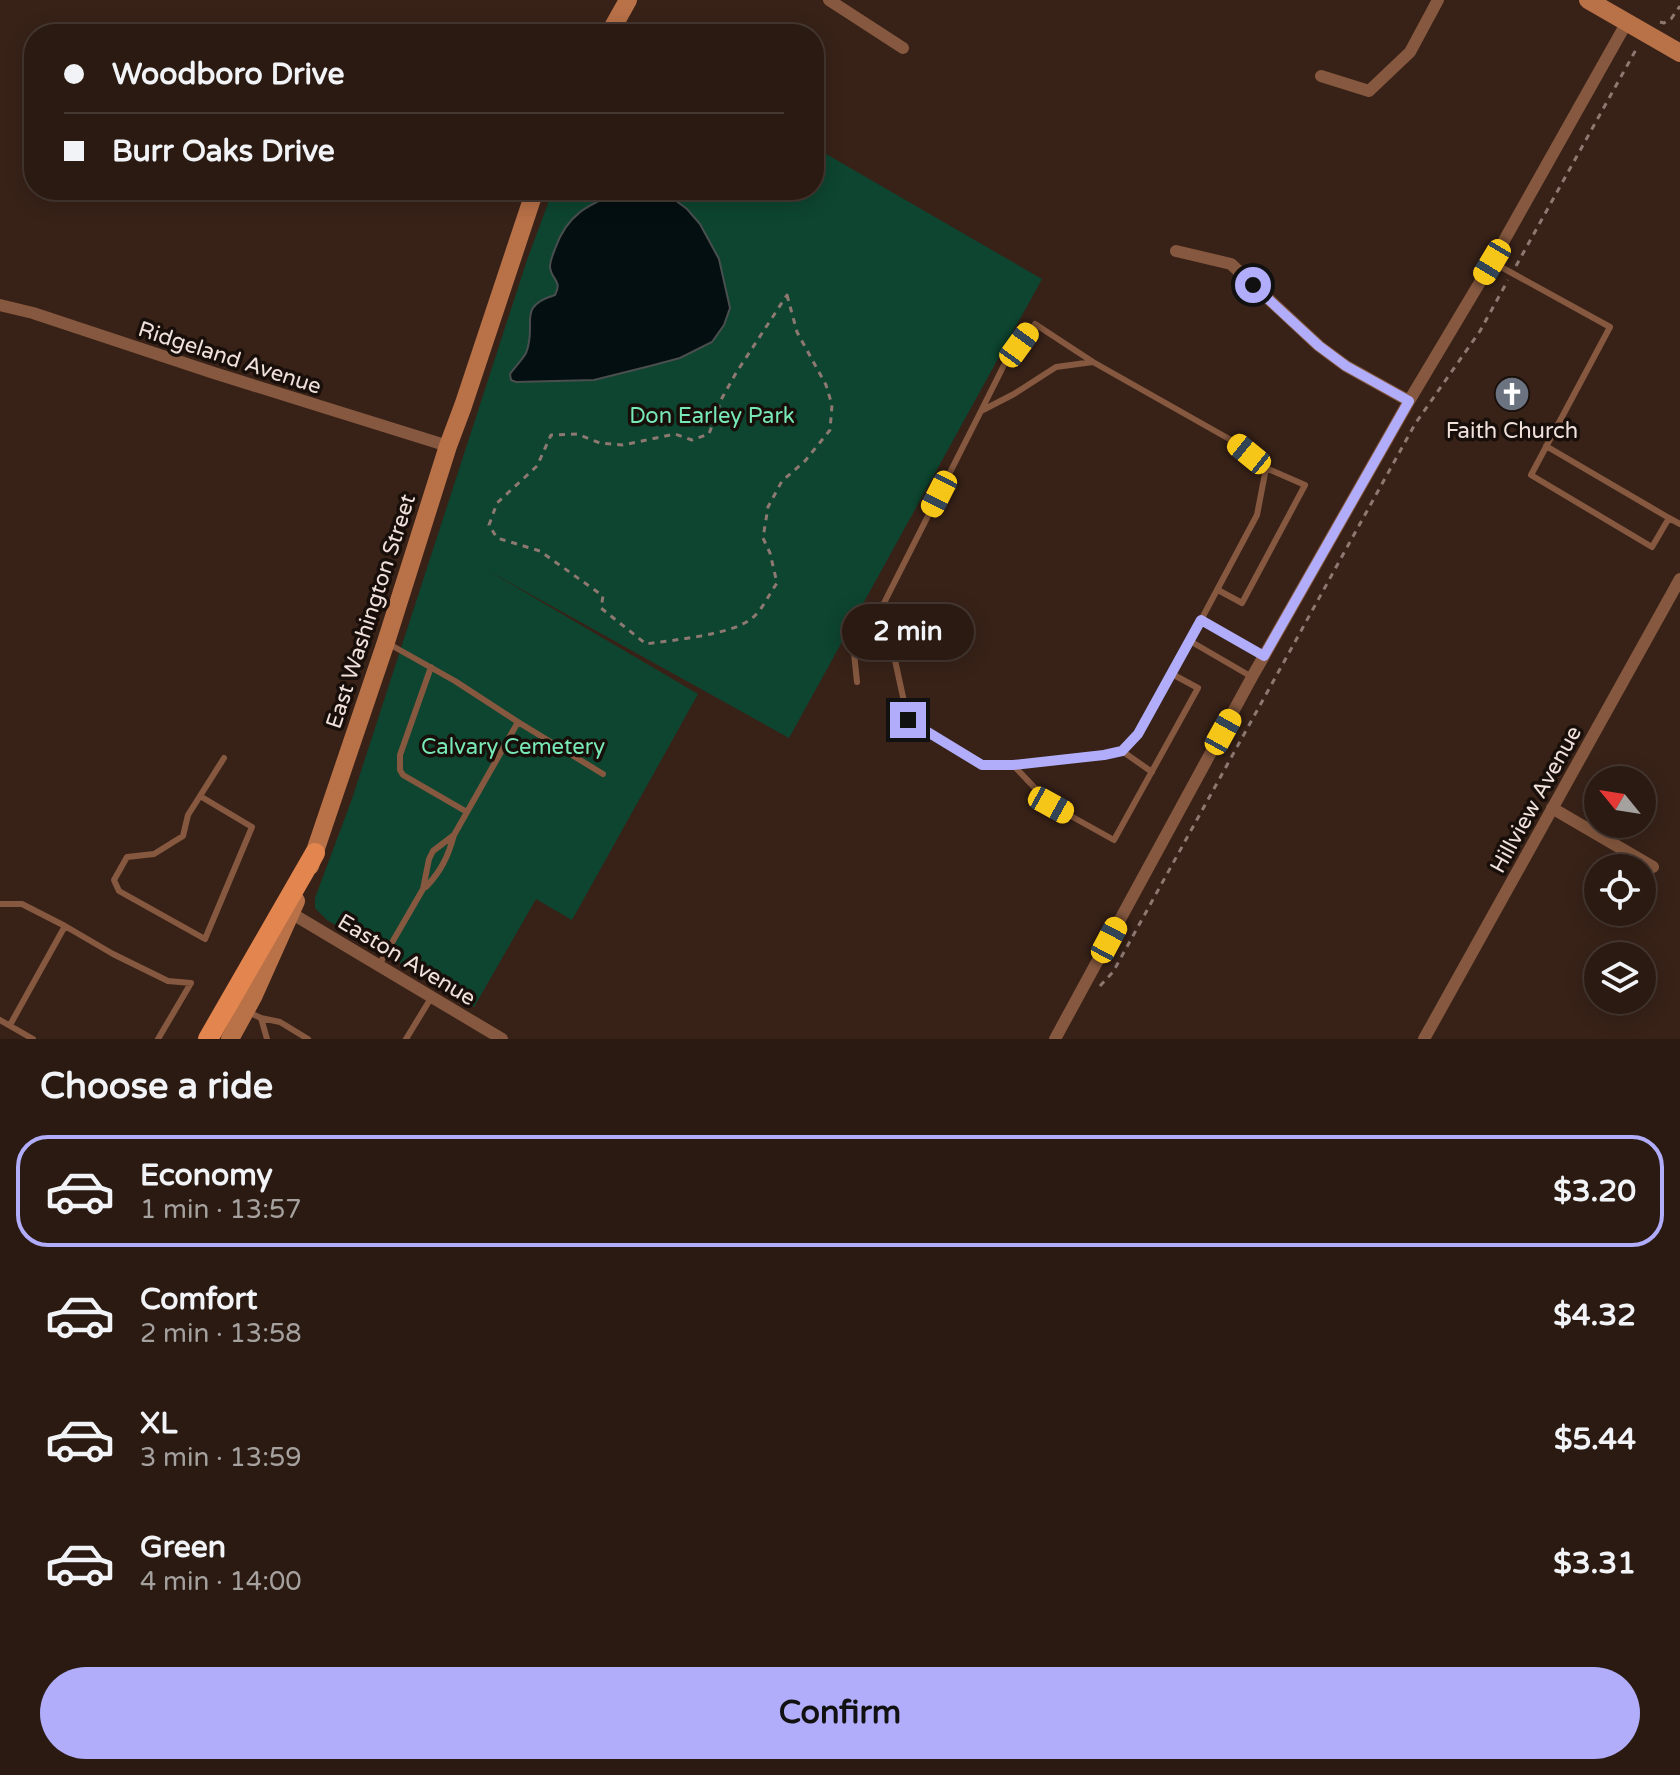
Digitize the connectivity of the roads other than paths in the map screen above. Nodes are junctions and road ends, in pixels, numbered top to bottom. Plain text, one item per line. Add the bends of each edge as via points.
1 (628, 0) edge
2 (829, 0) edge
3 (1438, 0) edge
4 (1588, 0) edge
5 (1627, 22) junction
6 (614, 24) edge
7 (903, 48) dead end
8 (1680, 53) edge
9 (1321, 76) dead end
10 (532, 200) edge
11 (1176, 251) dead end
12 (1492, 262) junction
13 (2, 306) edge
14 (0, 320) edge
15 (1093, 362) junction
16 (1409, 401) junction
17 (981, 411) junction
18 (448, 446) junction
19 (1546, 446) junction
20 (1266, 468) junction
21 (1669, 518) junction
22 (1680, 524) edge
23 (1680, 579) edge
24 (1218, 590) junction
25 (883, 605) junction
26 (1201, 620) junction
27 (1190, 641) junction
28 (386, 642) junction
29 (1264, 656) junction
30 (431, 667) junction
31 (1172, 674) junction
32 (1252, 677) junction
33 (857, 682) dead end
34 (518, 722) junction
35 (1122, 751) junction
36 (224, 758) dead end
37 (1013, 765) junction
38 (1152, 772) junction
39 (603, 774) dead end
40 (200, 796) junction
41 (1552, 808) junction
42 (467, 812) junction
43 (454, 835) junction
44 (315, 853) junction
45 (1631, 854) edge
46 (423, 889) junction
47 (0, 904) edge
48 (291, 913) junction
49 (65, 926) junction
50 (379, 965) junction
51 (432, 997) junction
52 (253, 1014) junction
53 (0, 1020) edge
54 (10, 1025) junction
55 (33, 1039) edge
56 (158, 1039) edge
57 (208, 1039) edge
58 (230, 1039) edge
59 (267, 1039) edge
60 (308, 1039) edge
61 (406, 1039) edge
62 (502, 1039) edge
63 (1055, 1039) edge
64 (1424, 1039) edge

1 - 6 main road
2 - 7 street
3 - 9 street via 1410,52 1369,91
4 - 5 main road
5 - 8 main road
5 - 12 street
10 - 18 main road, East Washington Street
11 - 16 street via 1231,264 1319,346
12 - 16 street
12 - 19 lane via 1610,327
13 - 14 street
13 - 18 street, Ridgeland Avenue
15 - 17 lane via 1056,367
15 - 17 lane via 1035,324 1004,365
15 - 20 lane via 1231,440
16 - 29 street
17 - 25 lane
18 - 28 main road, East Washington Street
19 - 21 lane
19 - 21 lane via 1531,475 1638,539 1652,547
20 - 24 lane via 1257,515
20 - 24 lane via 1305,485 1242,603
21 - 22 lane
23 - 41 street, Hillview Avenue
24 - 26 lane
25 - 33 lane via 862,619 853,643
25 - 37 lane via 908,720 982,765
26 - 27 lane
26 - 29 lane
27 - 31 lane
27 - 32 lane
28 - 30 lane
28 - 44 main road, East Washington Street
29 - 32 street
30 - 34 lane
30 - 42 lane via 400,755 400,770
31 - 35 lane via 1138,734
31 - 38 lane via 1198,688
32 - 63 street
34 - 39 lane
34 - 42 lane
35 - 37 lane
35 - 38 lane
36 - 40 lane
37 - 38 lane via 1051,805 1114,840
40 - 40 lane via 183,836 154,854 127,857 114,880 119,891 205,939 252,827
41 - 45 street
41 - 64 street, Hillview Avenue
42 - 43 lane
43 - 46 lane via 446,861
43 - 46 lane via 433,851
44 - 48 main road, East Washington Street
44 - 57 main road
46 - 50 lane
47 - 49 lane via 22,904
48 - 50 street, Easton Avenue
48 - 52 main road, East Washington Street
49 - 54 lane
49 - 56 lane via 168,981 191,983
50 - 51 street, Easton Avenue
51 - 61 lane
51 - 62 street, Easton Avenue
52 - 58 main road, East Washington Street
52 - 59 lane
52 - 60 lane
53 - 54 lane
54 - 55 lane

